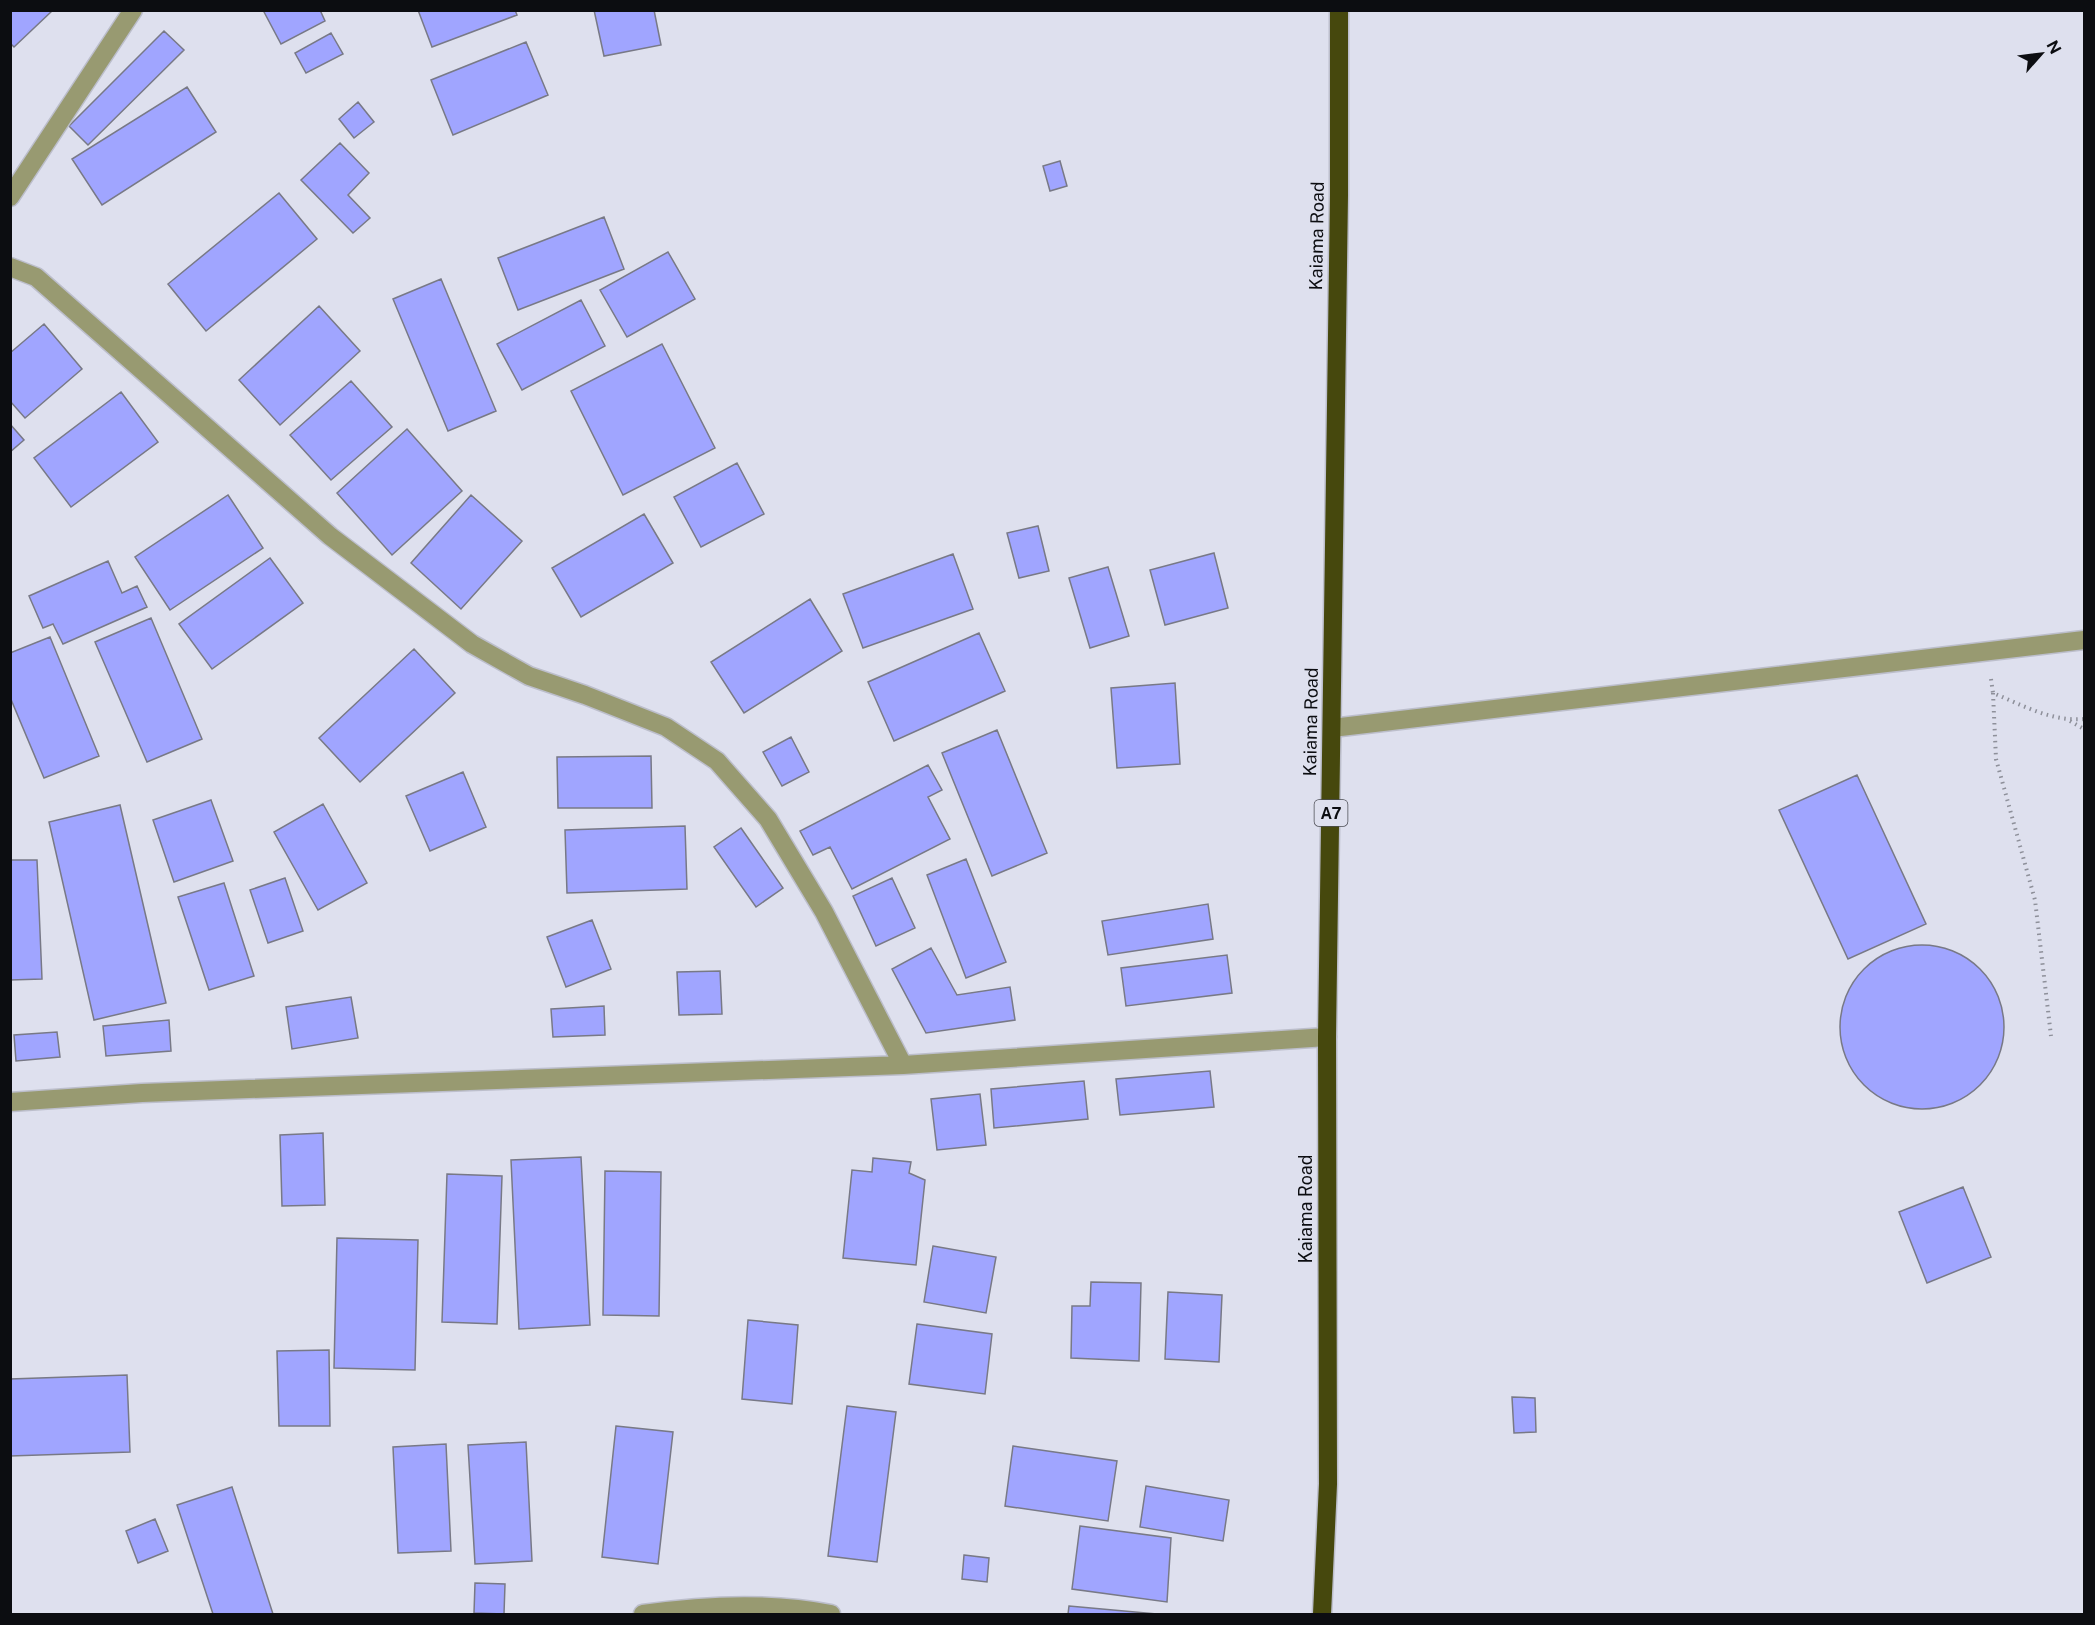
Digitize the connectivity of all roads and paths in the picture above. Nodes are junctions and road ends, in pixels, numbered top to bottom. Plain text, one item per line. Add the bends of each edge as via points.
1 (133, 10) edge
2 (1339, 10) edge
3 (10, 197) edge
4 (10, 267) edge
5 (2085, 640) edge
6 (1987, 651) junction
7 (1993, 693) junction
8 (2085, 719) edge
9 (2069, 720) junction
10 (1332, 728) junction
11 (2085, 729) edge
12 (2051, 1036) dead end
13 (1327, 1037) junction
14 (903, 1065) junction
15 (10, 1102) edge
16 (643, 1614) edge
17 (831, 1614) edge
18 (1322, 1614) edge

1 - 3 street
2 - 10 highway, Kaiama Road / A7
4 - 14 street via 36,277 330,536 472,644 529,676 666,728 717,761 768,819 824,912
5 - 6 street
6 - 7 path
6 - 10 street
7 - 9 path via 2057,719
7 - 12 path via 1996,759 2035,900
8 - 9 path
9 - 11 path
10 - 13 highway, Kaiama Road / A7
13 - 14 street
13 - 18 highway, Kaiama Road / A7 via 1328,1484
14 - 15 street via 142,1093
16 - 17 street via 746,1606

